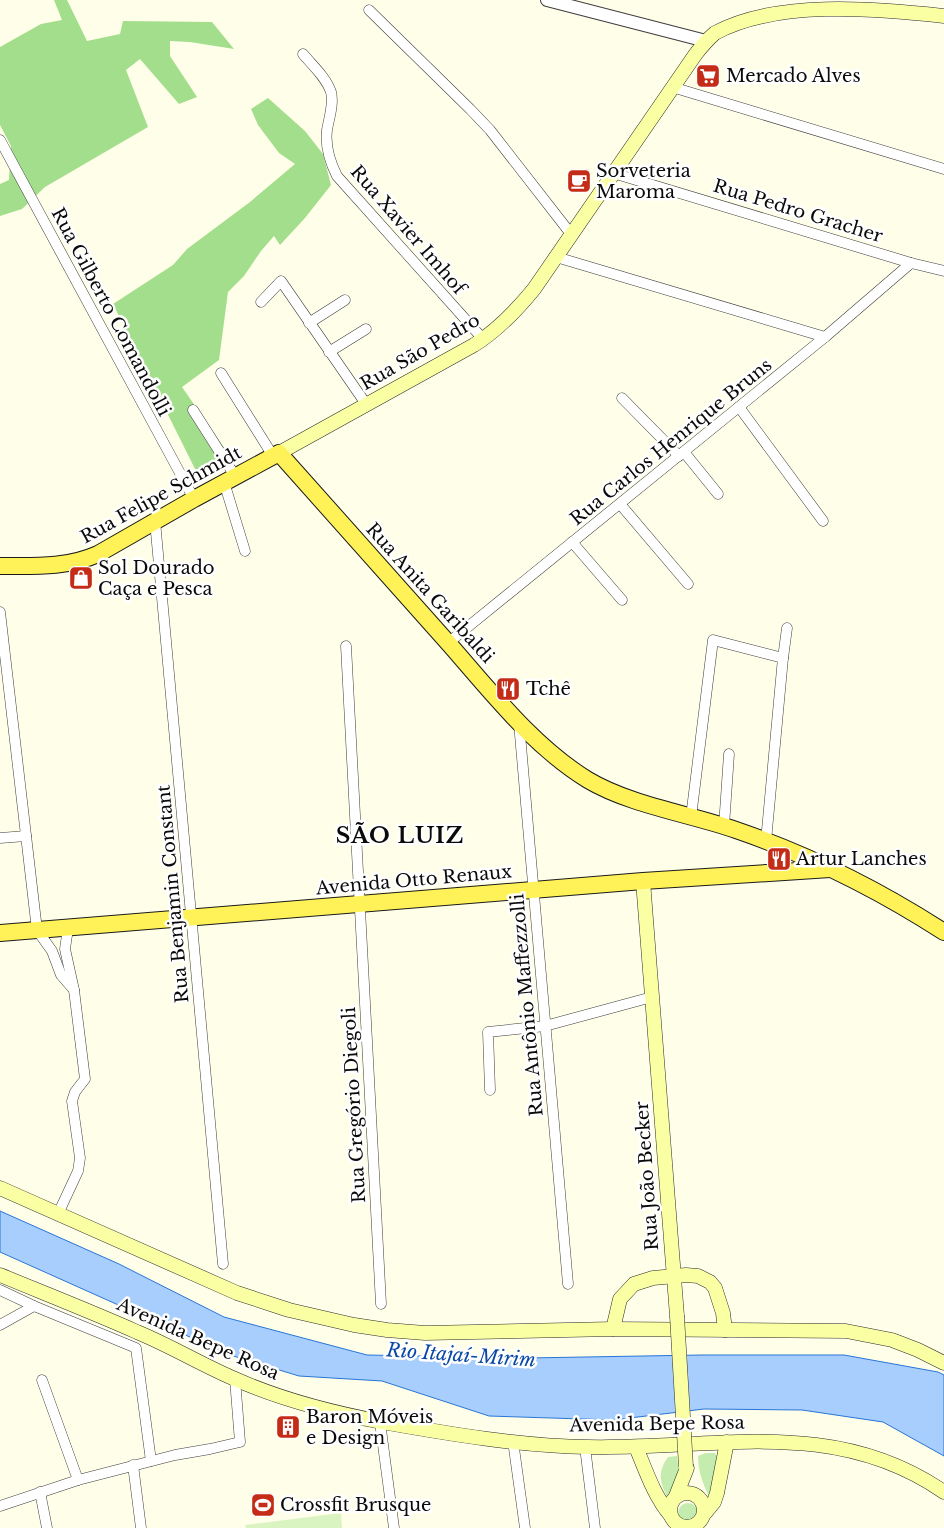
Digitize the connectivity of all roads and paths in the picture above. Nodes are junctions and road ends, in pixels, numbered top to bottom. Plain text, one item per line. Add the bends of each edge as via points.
1 (547, 0) edge
2 (369, 10) dead end
3 (944, 16) edge
4 (706, 41) junction
5 (303, 54) dead end
6 (672, 87) junction
7 (0, 140) edge
8 (944, 169) edge
9 (613, 173) junction
10 (571, 234) junction
11 (556, 257) junction
12 (912, 263) junction
13 (944, 271) edge
14 (345, 300) dead end
15 (261, 302) dead end
16 (309, 323) junction
17 (366, 328) dead end
18 (825, 337) junction
19 (483, 339) junction
20 (329, 352) junction
21 (221, 373) dead end
22 (622, 398) dead end
23 (366, 404) junction
24 (739, 407) junction
25 (193, 410) dead end
26 (276, 454) junction
27 (682, 454) junction
28 (230, 479) junction
29 (718, 494) dead end
30 (194, 499) junction
31 (620, 504) junction
32 (155, 521) junction
33 (823, 521) dead end
34 (572, 542) junction
35 (245, 551) dead end
36 (0, 566) edge
37 (688, 584) dead end
38 (622, 600) dead end
39 (0, 612) edge
40 (787, 628) dead end
41 (448, 643) junction
42 (346, 646) dead end
43 (783, 658) junction
44 (519, 722) junction
45 (728, 754) dead end
46 (691, 817) junction
47 (724, 826) junction
48 (26, 836) junction
49 (0, 838) edge
50 (766, 841) junction
51 (787, 849) junction
52 (831, 868) junction
53 (788, 872) junction
54 (643, 881) junction
55 (533, 890) junction
56 (359, 904) junction
57 (192, 918) junction
58 (68, 928) junction
59 (37, 930) junction
60 (944, 932) edge
61 (0, 933) edge
62 (74, 990) junction
63 (652, 997) junction
64 (545, 1026) junction
65 (490, 1090) dead end
66 (0, 1188) edge
67 (58, 1214) junction
68 (223, 1264) dead end
69 (673, 1275) junction
70 (0, 1276) edge
71 (568, 1284) dead end
72 (0, 1290) edge
73 (380, 1304) dead end
74 (34, 1306) junction
75 (0, 1325) edge
76 (613, 1329) junction
77 (725, 1330) junction
78 (944, 1363) edge
79 (42, 1380) dead end
80 (235, 1380) junction
81 (380, 1422) junction
82 (513, 1441) junction
83 (727, 1442) junction
84 (585, 1447) junction
85 (636, 1447) junction
86 (151, 1461) junction
87 (133, 1465) junction
88 (686, 1467) junction
89 (78, 1480) junction
90 (40, 1492) junction
91 (944, 1492) edge
92 (695, 1494) junction
93 (676, 1496) junction
94 (0, 1506) edge
95 (705, 1513) junction
96 (677, 1523) edge
97 (696, 1526) edge
98 (47, 1528) edge
99 (141, 1528) edge
100 (394, 1528) edge
101 (525, 1528) edge
102 (595, 1528) edge

1 - 4 street
2 - 10 street via 490,130
3 - 4 main road, Rua São Pedro via 804,3 748,15
4 - 6 main road, Rua São Pedro
5 - 19 street, Rua Xavier Imhof via 330,92 332,102 327,145 338,176
6 - 8 street
6 - 9 main road, Rua São Pedro
7 - 30 street, Rua Gilberto Comandolli
9 - 10 main road, Rua São Pedro
9 - 12 street, Rua Pedro Gracher
10 - 11 main road, Rua São Pedro
11 - 18 street
11 - 19 main road, Rua São Pedro via 521,305
12 - 13 street, Rua Pedro Gracher
12 - 18 street, Rua Carlos Henrique Bruns
14 - 16 street
15 - 16 street via 281,281
16 - 20 street
17 - 20 street
18 - 24 street, Rua Carlos Henrique Bruns
19 - 23 main road, Rua São Pedro
20 - 23 street
21 - 26 street
22 - 27 street
23 - 26 main road, Rua São Pedro
24 - 27 street, Rua Carlos Henrique Bruns
24 - 33 street
25 - 28 street
26 - 28 main road, Rua Felipe Schmidt
26 - 41 main road, Rua Anita Garibaldi
27 - 29 street
27 - 31 street, Rua Carlos Henrique Bruns
28 - 30 main road, Rua Felipe Schmidt
28 - 35 street
30 - 32 main road, Rua Felipe Schmidt
31 - 34 street, Rua Carlos Henrique Bruns
31 - 37 street
32 - 36 main road, Rua Felipe Schmidt via 81,561
32 - 57 street, Rua Benjamin Constant
34 - 38 street
34 - 41 street, Rua Carlos Henrique Bruns
39 - 48 street
40 - 43 street
41 - 44 main road, Rua Anita Garibaldi
42 - 56 street, Rua Gregório Diegoli
43 - 46 street via 713,640
43 - 50 street
44 - 46 main road, Rua Anita Garibaldi via 588,780 617,794
44 - 55 street, Rua Antônio Maffezzolli
45 - 47 street
46 - 47 main road, Rua Anita Garibaldi
47 - 50 main road, Rua Anita Garibaldi
48 - 49 street
48 - 59 street
50 - 51 main road, Rua Anita Garibaldi
51 - 52 main road, Rua Anita Garibaldi
51 - 53 main road via 794,860
52 - 53 main road, Avenida Otto Renaux
52 - 60 main road, Rua Anita Garibaldi
53 - 54 main road, Avenida Otto Renaux
54 - 55 main road, Avenida Otto Renaux
54 - 63 main road, Rua João Becker
55 - 56 main road, Avenida Otto Renaux
55 - 64 street, Rua Antônio Maffezzolli
56 - 57 main road, Avenida Otto Renaux
56 - 73 street, Rua Gregório Diegoli
57 - 58 main road, Avenida Otto Renaux
57 - 68 street, Rua Benjamin Constant
58 - 59 main road, Avenida Otto Renaux
58 - 62 street via 65,949
59 - 61 main road, Avenida Otto Renaux
59 - 62 street via 52,951 61,974
62 - 67 street via 85,1080 72,1101 80,1158 78,1171
63 - 64 street
63 - 69 main road, Rua João Becker
64 - 65 street via 488,1032
64 - 71 street, Rua Antônio Maffezzolli
66 - 67 main road
67 - 76 main road via 238,1293 288,1310 354,1325 424,1333
69 - 76 main road via 634,1284 620,1299
69 - 77 main road via 698,1276 710,1282 720,1302
69 - 88 main road, Rua João Becker, bridge
70 - 80 main road, Avenida Bepe Rosa via 141,1333
72 - 74 street
74 - 75 street
74 - 86 street via 136,1348
76 - 77 main road
77 - 78 main road via 846,1332 892,1340
79 - 89 street
80 - 81 main road, Avenida Bepe Rosa via 285,1398
80 - 86 street via 240,1442
81 - 82 main road, Avenida Bepe Rosa
81 - 100 street
82 - 84 main road, Avenida Bepe Rosa
82 - 101 street
83 - 85 main road, Avenida Bepe Rosa
83 - 91 main road, Avenida Bepe Rosa via 790,1441 846,1450 903,1467
83 - 95 main road via 717,1493
84 - 85 main road, Avenida Bepe Rosa
84 - 102 street
85 - 96 main road via 657,1496
86 - 87 street
87 - 89 street
87 - 99 street
88 - 92 main road, Rua João Becker
88 - 93 main road, Rua João Becker
89 - 90 street
90 - 94 street
90 - 98 street
92 - 93 main road via 690,1492
92 - 95 main road via 703,1502
93 - 96 main road via 670,1508
95 - 97 main road
96 - 97 main road via 685,1527

